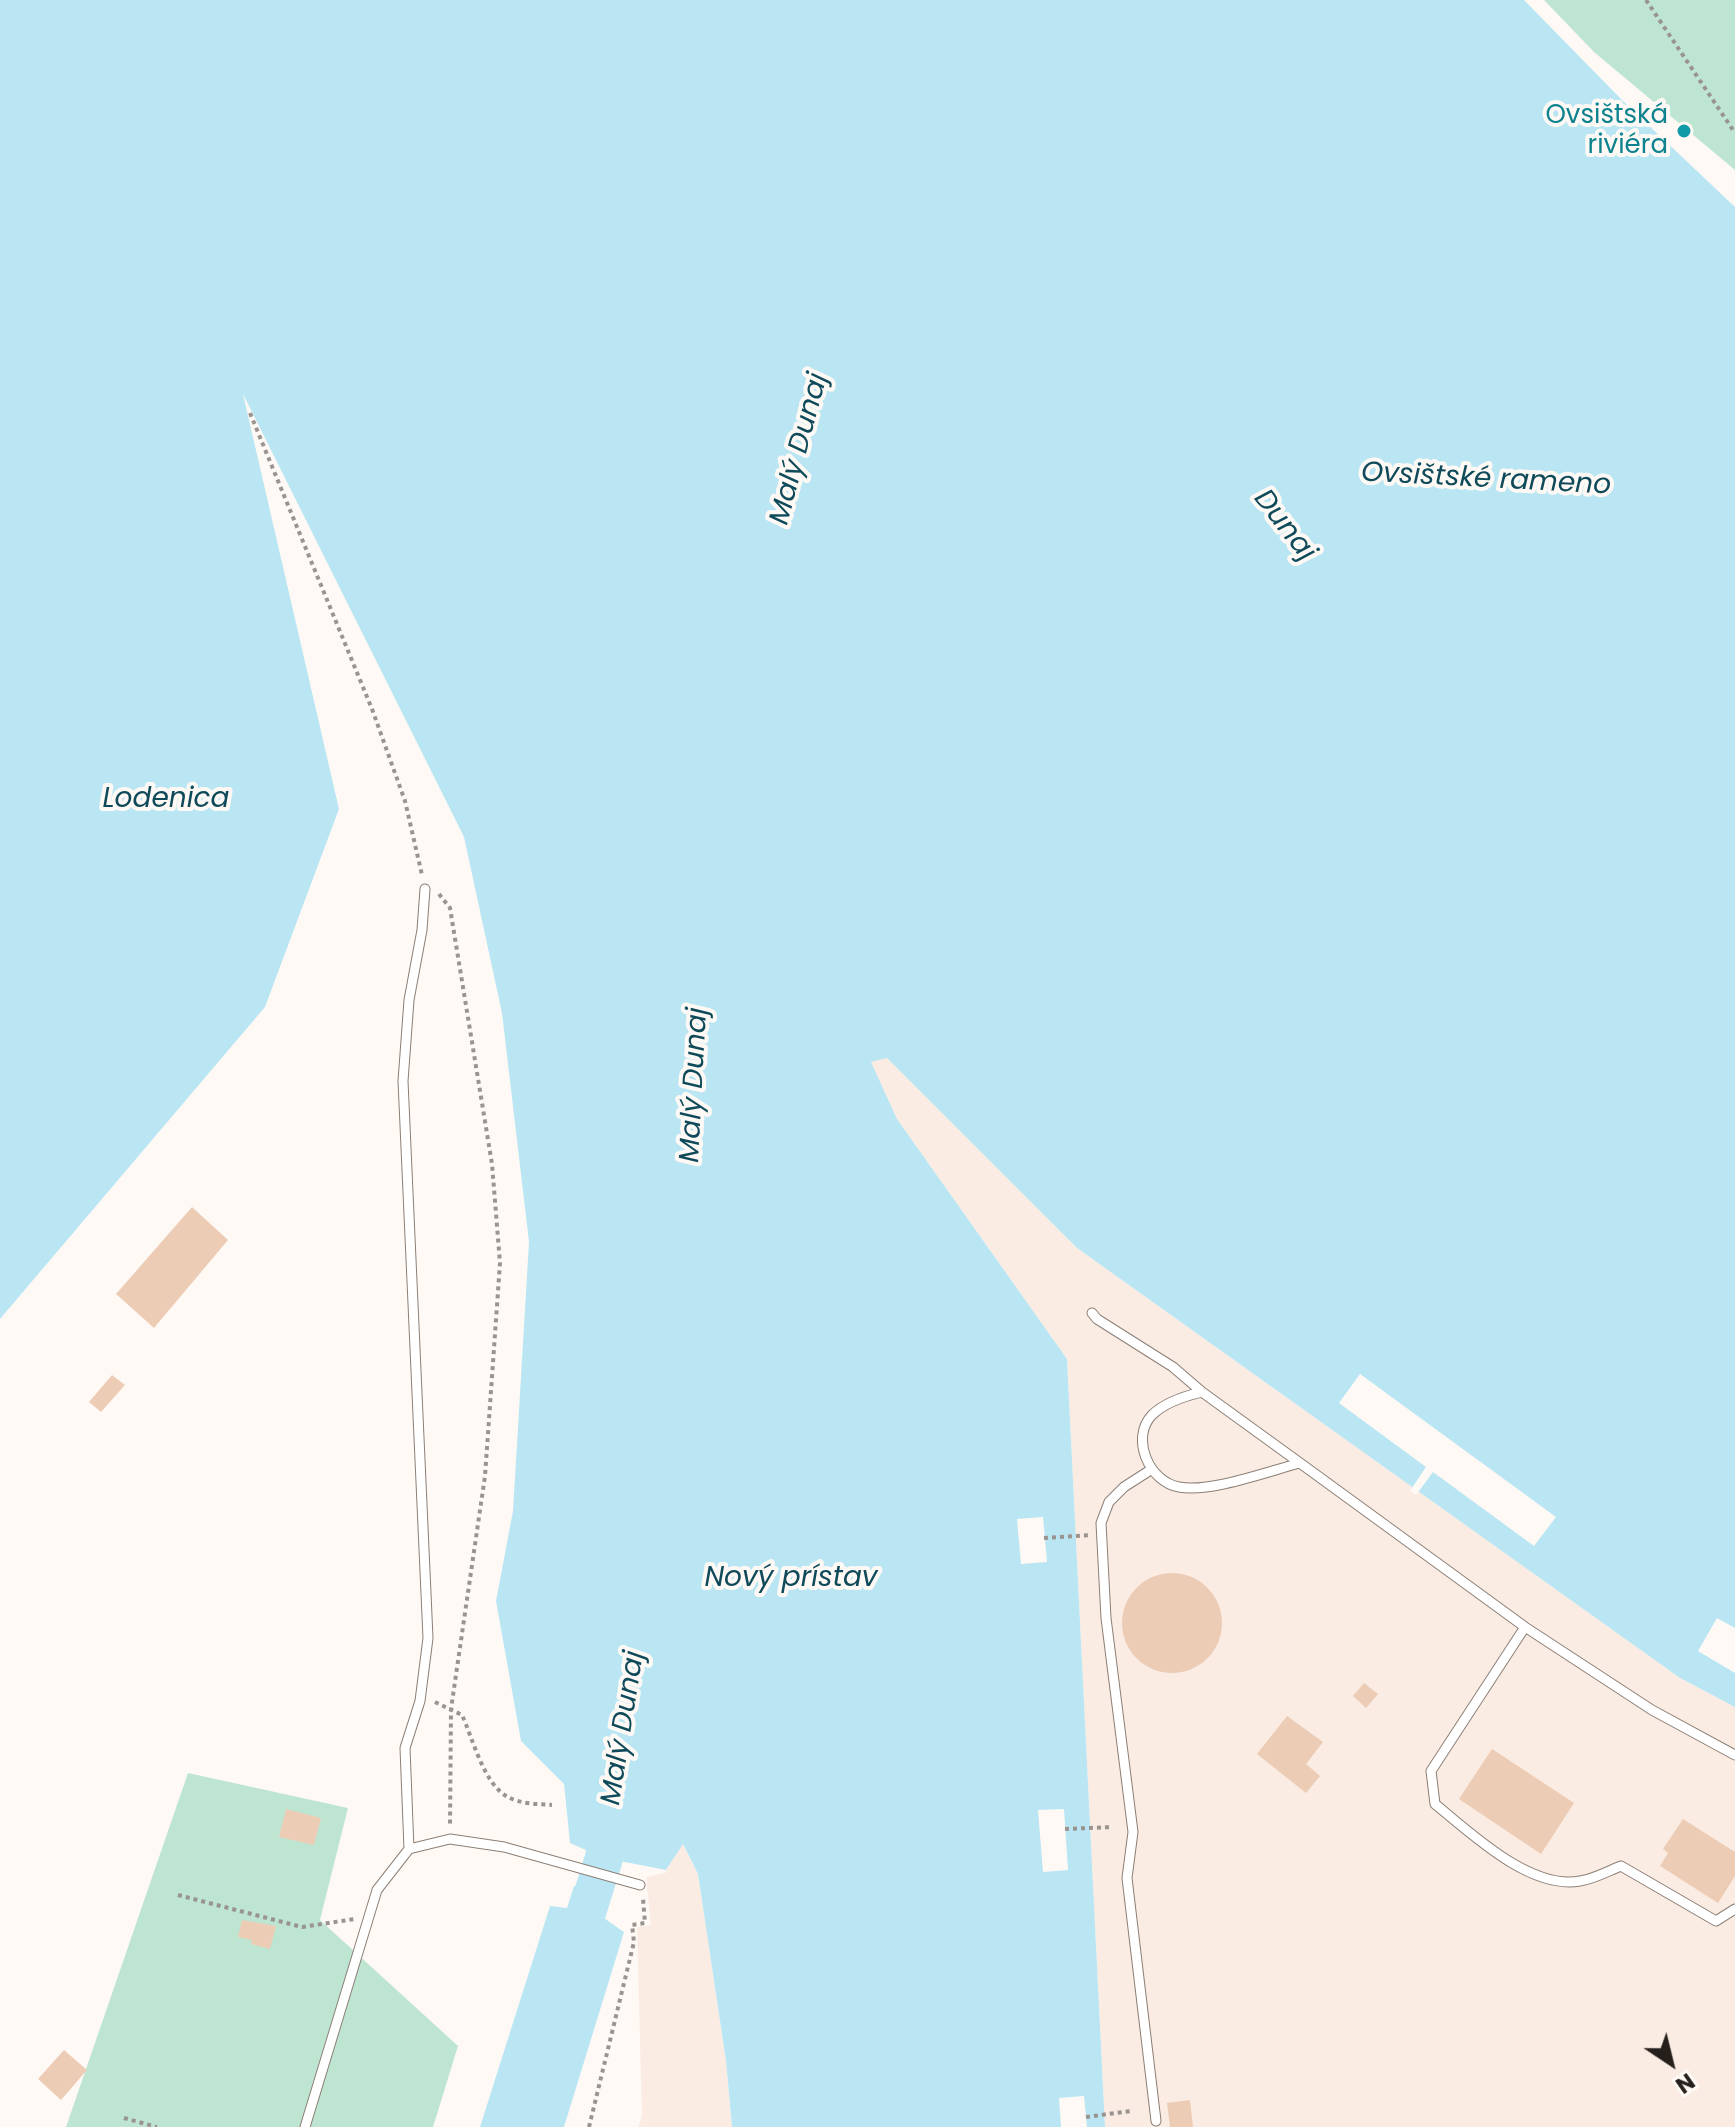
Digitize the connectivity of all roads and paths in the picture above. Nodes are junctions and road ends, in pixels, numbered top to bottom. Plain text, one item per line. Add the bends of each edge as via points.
1 (1646, 0) edge
2 (1735, 133) edge
3 (250, 413) dead end
4 (425, 889) junction
5 (1092, 1313) dead end
6 (1202, 1392) junction
7 (1300, 1463) junction
8 (1152, 1469) junction
9 (1091, 1535) dead end
10 (1044, 1538) dead end
11 (1525, 1627) junction
12 (420, 1701) junction
13 (451, 1709) junction
14 (1735, 1755) edge
15 (552, 1805) dead end
16 (1112, 1827) dead end
17 (1065, 1829) dead end
18 (450, 1839) junction
19 (409, 1849) junction
20 (640, 1885) dead end
21 (178, 1895) dead end
22 (643, 1901) dead end
23 (1735, 1909) edge
24 (368, 1916) junction
25 (1131, 2111) dead end
26 (1086, 2117) dead end
27 (124, 2118) dead end
28 (1156, 2121) dead end
29 (157, 2127) edge
30 (305, 2127) edge
31 (589, 2127) edge

1 - 2 path
3 - 4 path via 372,709 405,801
4 - 12 lane via 403,1081 428,1638
4 - 13 path via 440,895 450,908 492,1164 500,1263 485,1476
5 - 6 lane
6 - 7 lane
6 - 8 lane via 1150,1416 1143,1439 1145,1460
7 - 8 lane via 1205,1487 1178,1487
7 - 11 lane
8 - 28 lane via 1109,1502 1101,1523 1106,1618 1132,1818 1127,1878
9 - 10 path
11 - 14 lane via 1652,1710
11 - 23 lane via 1431,1771 1435,1804 1493,1851 1548,1881 1580,1881 1621,1866 1716,1921
12 - 13 path
12 - 19 lane via 405,1748
13 - 15 path via 462,1715 489,1780 507,1797
13 - 18 path
16 - 17 path
18 - 19 lane
18 - 20 lane via 504,1847
19 - 24 lane via 377,1890
21 - 24 path via 302,1927
22 - 31 path via 645,1923 632,1925 634,1942
24 - 30 lane
25 - 26 path
27 - 29 path

